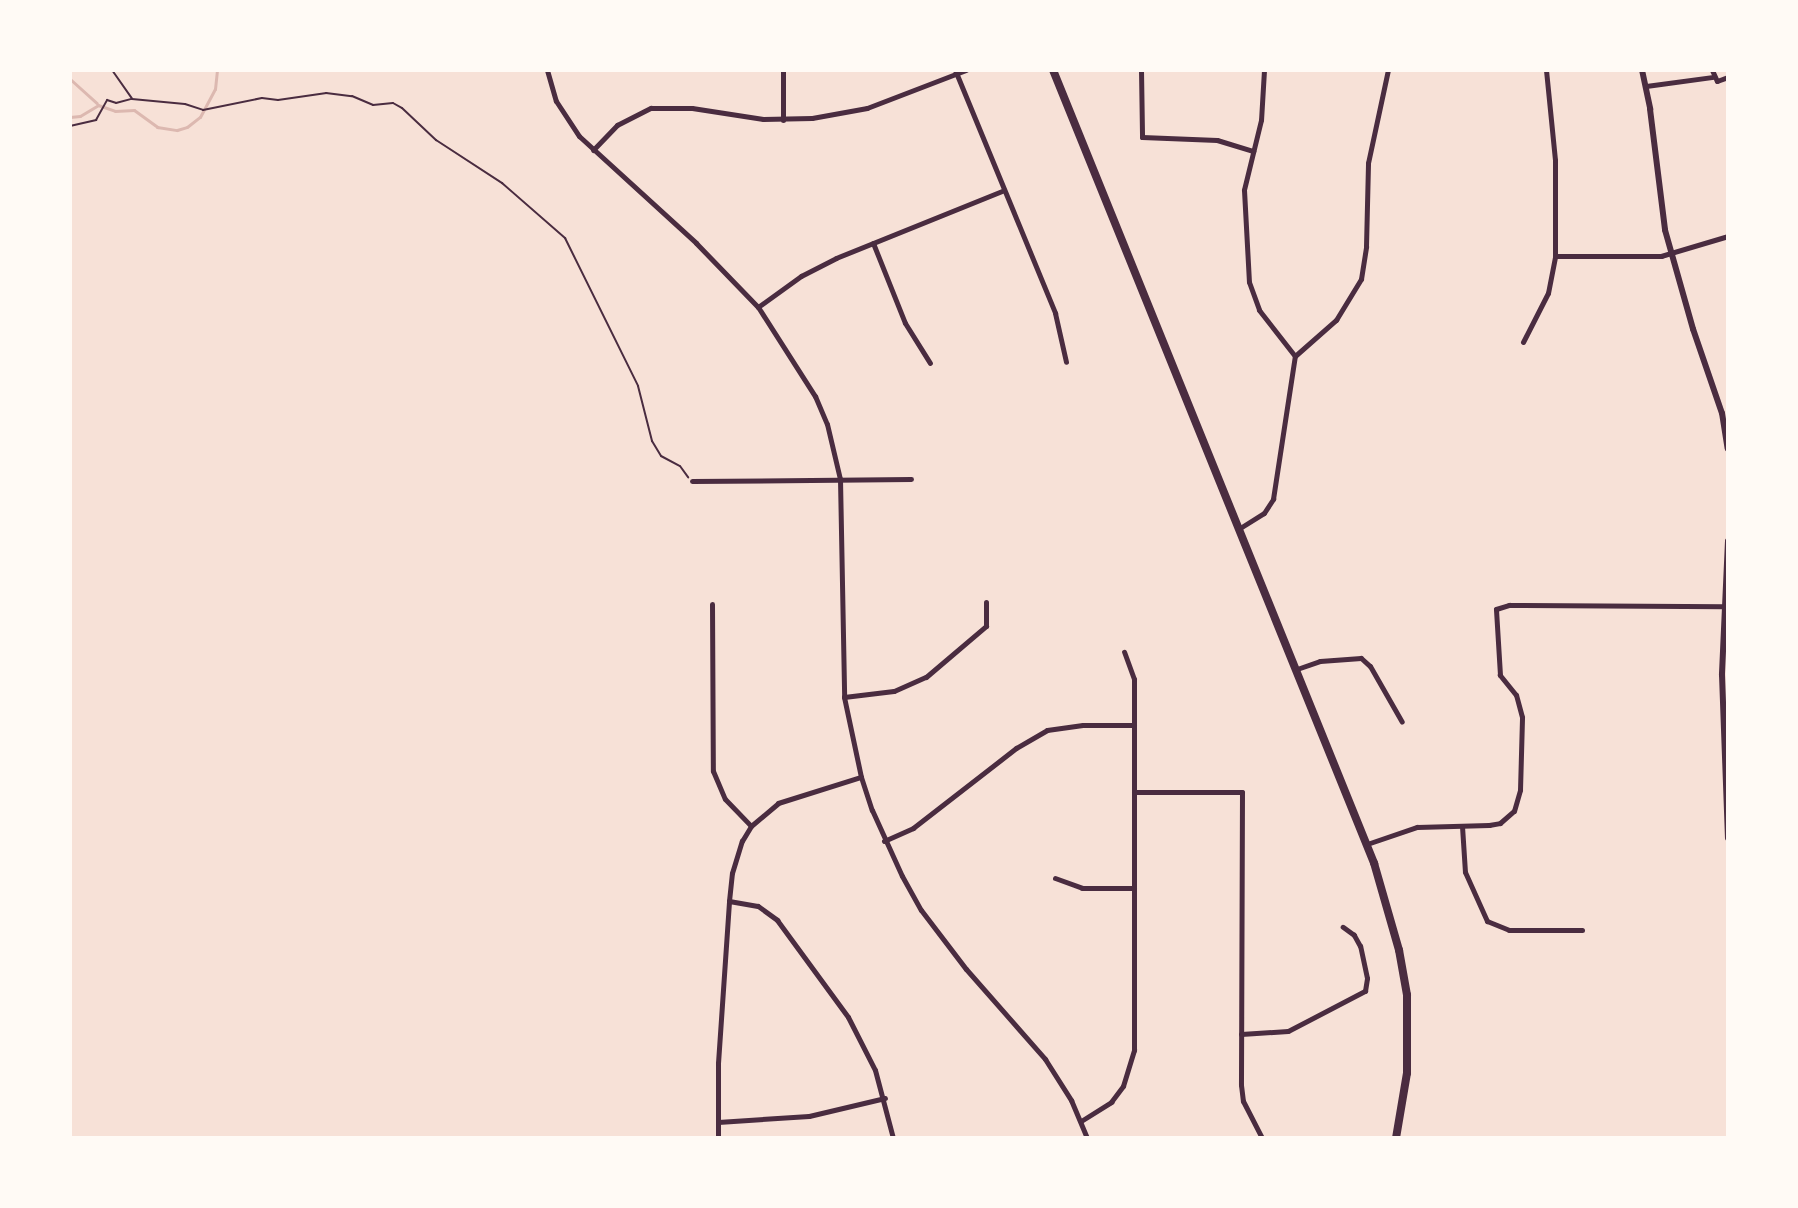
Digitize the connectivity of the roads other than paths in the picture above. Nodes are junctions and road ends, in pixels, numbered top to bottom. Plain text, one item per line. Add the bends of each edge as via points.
1 (547, 70) edge
2 (783, 70) edge
3 (966, 70) edge
4 (1053, 70) edge
5 (1141, 70) edge
6 (1264, 70) edge
7 (1388, 70) edge
8 (1546, 70) edge
9 (1642, 70) edge
10 (955, 72) edge
11 (1713, 74) edge
12 (1728, 77) edge
13 (1646, 86) junction
14 (783, 120) junction
15 (593, 150) junction
16 (1253, 151) junction
17 (1004, 190) junction
18 (1728, 236) edge
19 (873, 243) junction
20 (1671, 253) junction
21 (1555, 256) junction
22 (758, 307) junction
23 (1523, 342) dead end
24 (1295, 356) junction
25 (1066, 362) dead end
26 (930, 363) dead end
27 (1728, 449) edge
28 (840, 479) junction
29 (911, 479) dead end
30 (692, 481) road end
31 (1240, 528) junction
32 (1728, 541) edge
33 (986, 602) dead end
34 (712, 604) dead end
35 (1724, 606) junction
36 (1124, 652) dead end
37 (1297, 669) junction
38 (844, 697) junction
39 (1402, 722) dead end
40 (1134, 725) junction
41 (861, 777) junction
42 (1134, 792) junction
43 (1728, 824) edge
44 (751, 826) junction
45 (1462, 826) junction
46 (1728, 838) edge
47 (884, 841) junction
48 (1367, 844) junction
49 (1055, 878) dead end
50 (1134, 888) junction
51 (729, 901) junction
52 (1343, 927) dead end
53 (1582, 930) dead end
54 (1241, 1034) junction
55 (885, 1098) junction
56 (1081, 1121) junction
57 (718, 1122) junction
58 (718, 1138) edge
59 (893, 1138) edge
60 (1087, 1138) edge
61 (1262, 1138) edge
62 (1396, 1138) edge
63 (1571, 1138) edge
64 (1591, 1138) edge

1 - 15 street via 566,120
2 - 14 street
3 - 10 street
4 - 31 main road
5 - 16 street via 1142,137 1217,140
6 - 16 street
7 - 24 street via 1368,163 1361,279 1336,320
8 - 21 street via 1555,160
9 - 13 street
10 - 14 street via 867,108
10 - 17 street
11 - 12 street via 1720,82
11 - 13 street
13 - 20 street
14 - 15 street via 651,108 617,125
15 - 22 street
16 - 24 street via 1244,190 1249,282 1259,310
17 - 19 street
17 - 25 street via 1055,313
18 - 20 street
19 - 22 street via 801,276
19 - 26 street via 905,323
20 - 21 street
20 - 27 street via 1718,399
21 - 23 street via 1548,293
22 - 28 street via 815,396
24 - 31 street via 1273,499 1264,513
28 - 29 street
28 - 30 street
28 - 38 street
31 - 37 main road
32 - 35 street
33 - 38 street via 986,626 926,677 894,691
34 - 44 street via 713,771 725,799
35 - 43 street
35 - 45 street via 1496,609 1500,675 1516,695 1522,717 1519,802 1500,823
36 - 40 street via 1134,679
37 - 39 street via 1361,658
37 - 48 main road
38 - 41 street
40 - 42 street
40 - 47 street via 1047,730 913,828
41 - 44 street via 794,796
41 - 47 street
42 - 50 street
42 - 54 street via 1242,792
43 - 46 street
44 - 51 street via 736,856
45 - 48 street via 1417,827
45 - 53 street via 1465,872 1487,921 1509,930
47 - 56 street via 928,920 1045,1059
48 - 62 main road via 1407,995 1407,1073
49 - 50 street via 1082,888
50 - 56 street via 1131,1069 1111,1102
51 - 55 street via 758,906 777,920 848,1017
51 - 57 street
52 - 54 street via 1360,946 1365,991 1288,1031
54 - 61 street via 1243,1101
55 - 57 street via 809,1116
55 - 59 street
56 - 60 street
57 - 58 street
63 - 64 street

